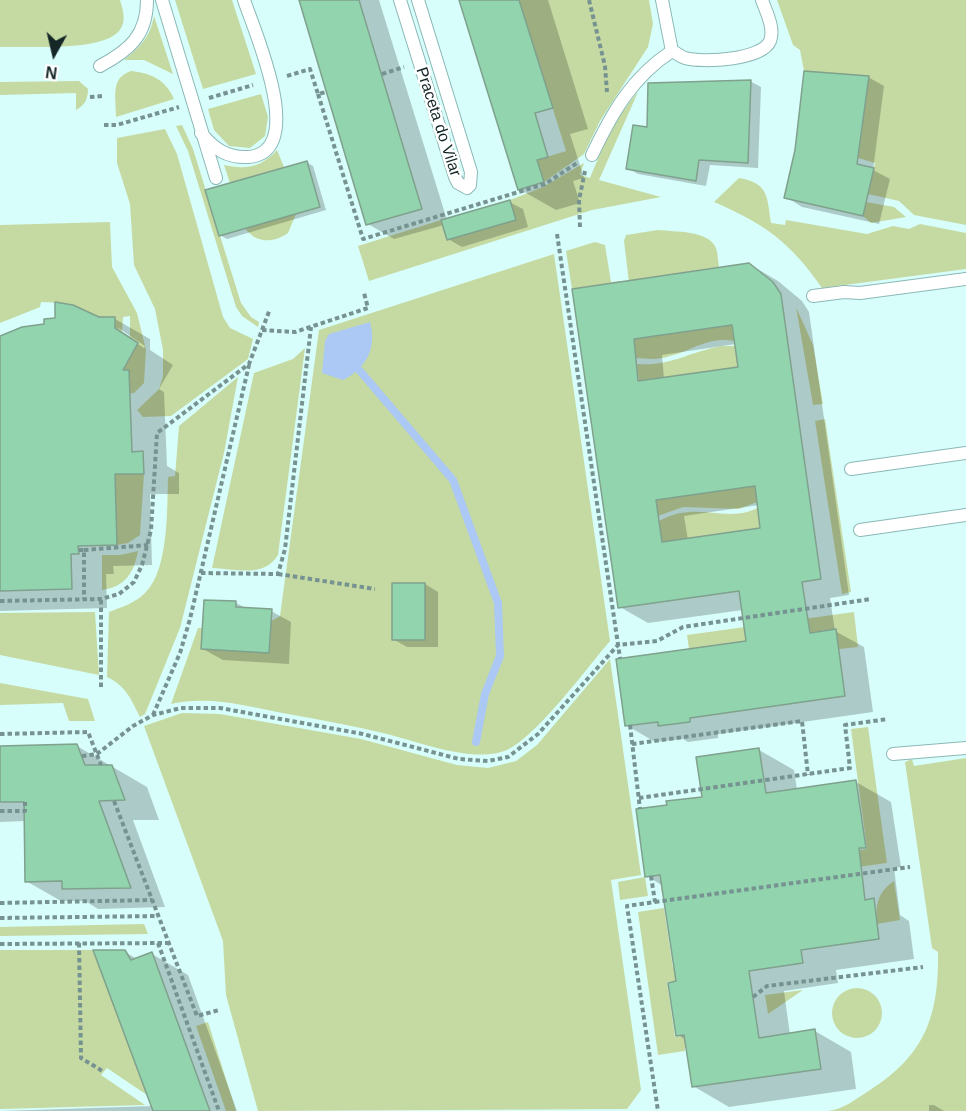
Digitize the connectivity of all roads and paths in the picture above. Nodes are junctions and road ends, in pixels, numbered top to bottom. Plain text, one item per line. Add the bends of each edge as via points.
1 (147, 0) edge
2 (162, 0) edge
3 (244, 0) edge
4 (400, 0) edge
5 (418, 0) edge
6 (589, 0) edge
7 (662, 0) edge
8 (762, 0) edge
9 (672, 51) junction
10 (100, 66) dead end
11 (294, 74) dead end
12 (326, 92) dead end
13 (104, 96) dead end
14 (90, 97) dead end
15 (609, 120) junction
16 (201, 133) junction
17 (592, 155) dead end
18 (216, 178) dead end
19 (556, 234) dead end
20 (966, 279) edge
21 (364, 293) dead end
22 (813, 296) dead end
23 (270, 309) dead end
24 (311, 327) junction
25 (262, 330) junction
26 (249, 364) junction
27 (966, 453) edge
28 (851, 469) dead end
29 (966, 515) edge
30 (860, 530) dead end
31 (148, 545) junction
32 (79, 550) dead end
33 (84, 550) junction
34 (201, 573) junction
35 (278, 574) junction
36 (375, 589) dead end
37 (84, 598) junction
38 (101, 599) junction
39 (871, 599) dead end
40 (0, 601) edge
41 (618, 645) junction
42 (620, 658) dead end
43 (101, 687) dead end
44 (153, 715) junction
45 (888, 719) dead end
46 (630, 725) dead end
47 (0, 734) edge
48 (632, 744) junction
49 (966, 748) edge
50 (97, 754) junction
51 (893, 754) dead end
52 (82, 756) dead end
53 (101, 765) dead end
54 (808, 775) junction
55 (639, 798) junction
56 (114, 801) dead end
57 (25, 802) dead end
58 (640, 809) dead end
59 (0, 811) edge
60 (910, 867) dead end
61 (651, 876) dead end
62 (152, 900) junction
63 (655, 902) junction
64 (0, 903) edge
65 (158, 916) junction
66 (0, 918) edge
67 (158, 943) junction
68 (168, 943) junction
69 (0, 944) edge
70 (80, 944) junction
71 (923, 967) dead end
72 (753, 997) dead end
73 (219, 1010) dead end
74 (104, 1072) dead end
75 (219, 1111) edge
76 (658, 1111) edge

1 - 10 lane via 143,31 134,44
2 - 16 lane
3 - 16 lane via 278,104 275,136 266,150 252,157 235,157 211,145
4 - 5 lane, Praceta do Vilar via 455,177 467,188 471,172
6 - 15 path via 605,66
7 - 9 lane
8 - 9 lane via 771,28 770,42 758,54 698,59 684,58
9 - 15 lane via 651,64 629,88
11 - 12 path via 310,69 318,94
13 - 14 path
15 - 17 lane
16 - 18 lane
19 - 41 path
20 - 22 lane
21 - 24 path via 368,308
23 - 25 path
24 - 25 path via 295,332
24 - 35 path via 285,549
25 - 26 path
26 - 31 path via 157,433
26 - 34 path
27 - 28 lane
29 - 30 lane
31 - 33 path
31 - 38 path via 135,582 119,594
32 - 33 path
33 - 37 path
34 - 35 path
34 - 44 path via 180,653
35 - 36 path
37 - 38 path
37 - 40 path
38 - 43 path
39 - 41 path via 683,627 657,641
41 - 42 path
41 - 44 path via 519,752 488,761 459,759 363,734 220,708 181,708
44 - 50 path
45 - 54 path via 845,725 850,768
46 - 48 path
47 - 50 path via 88,732
48 - 54 path via 802,721
48 - 55 path
49 - 51 lane
50 - 52 path
50 - 53 path
54 - 55 path
55 - 58 path
56 - 62 path
57 - 59 path via 24,811
60 - 63 path
61 - 63 path
62 - 64 path
62 - 65 path
63 - 76 path via 627,906
65 - 66 path
65 - 68 path
67 - 68 path
67 - 70 path
67 - 75 path
68 - 73 path via 197,1016
69 - 70 path
70 - 74 path via 81,1058
71 - 72 path via 767,986

